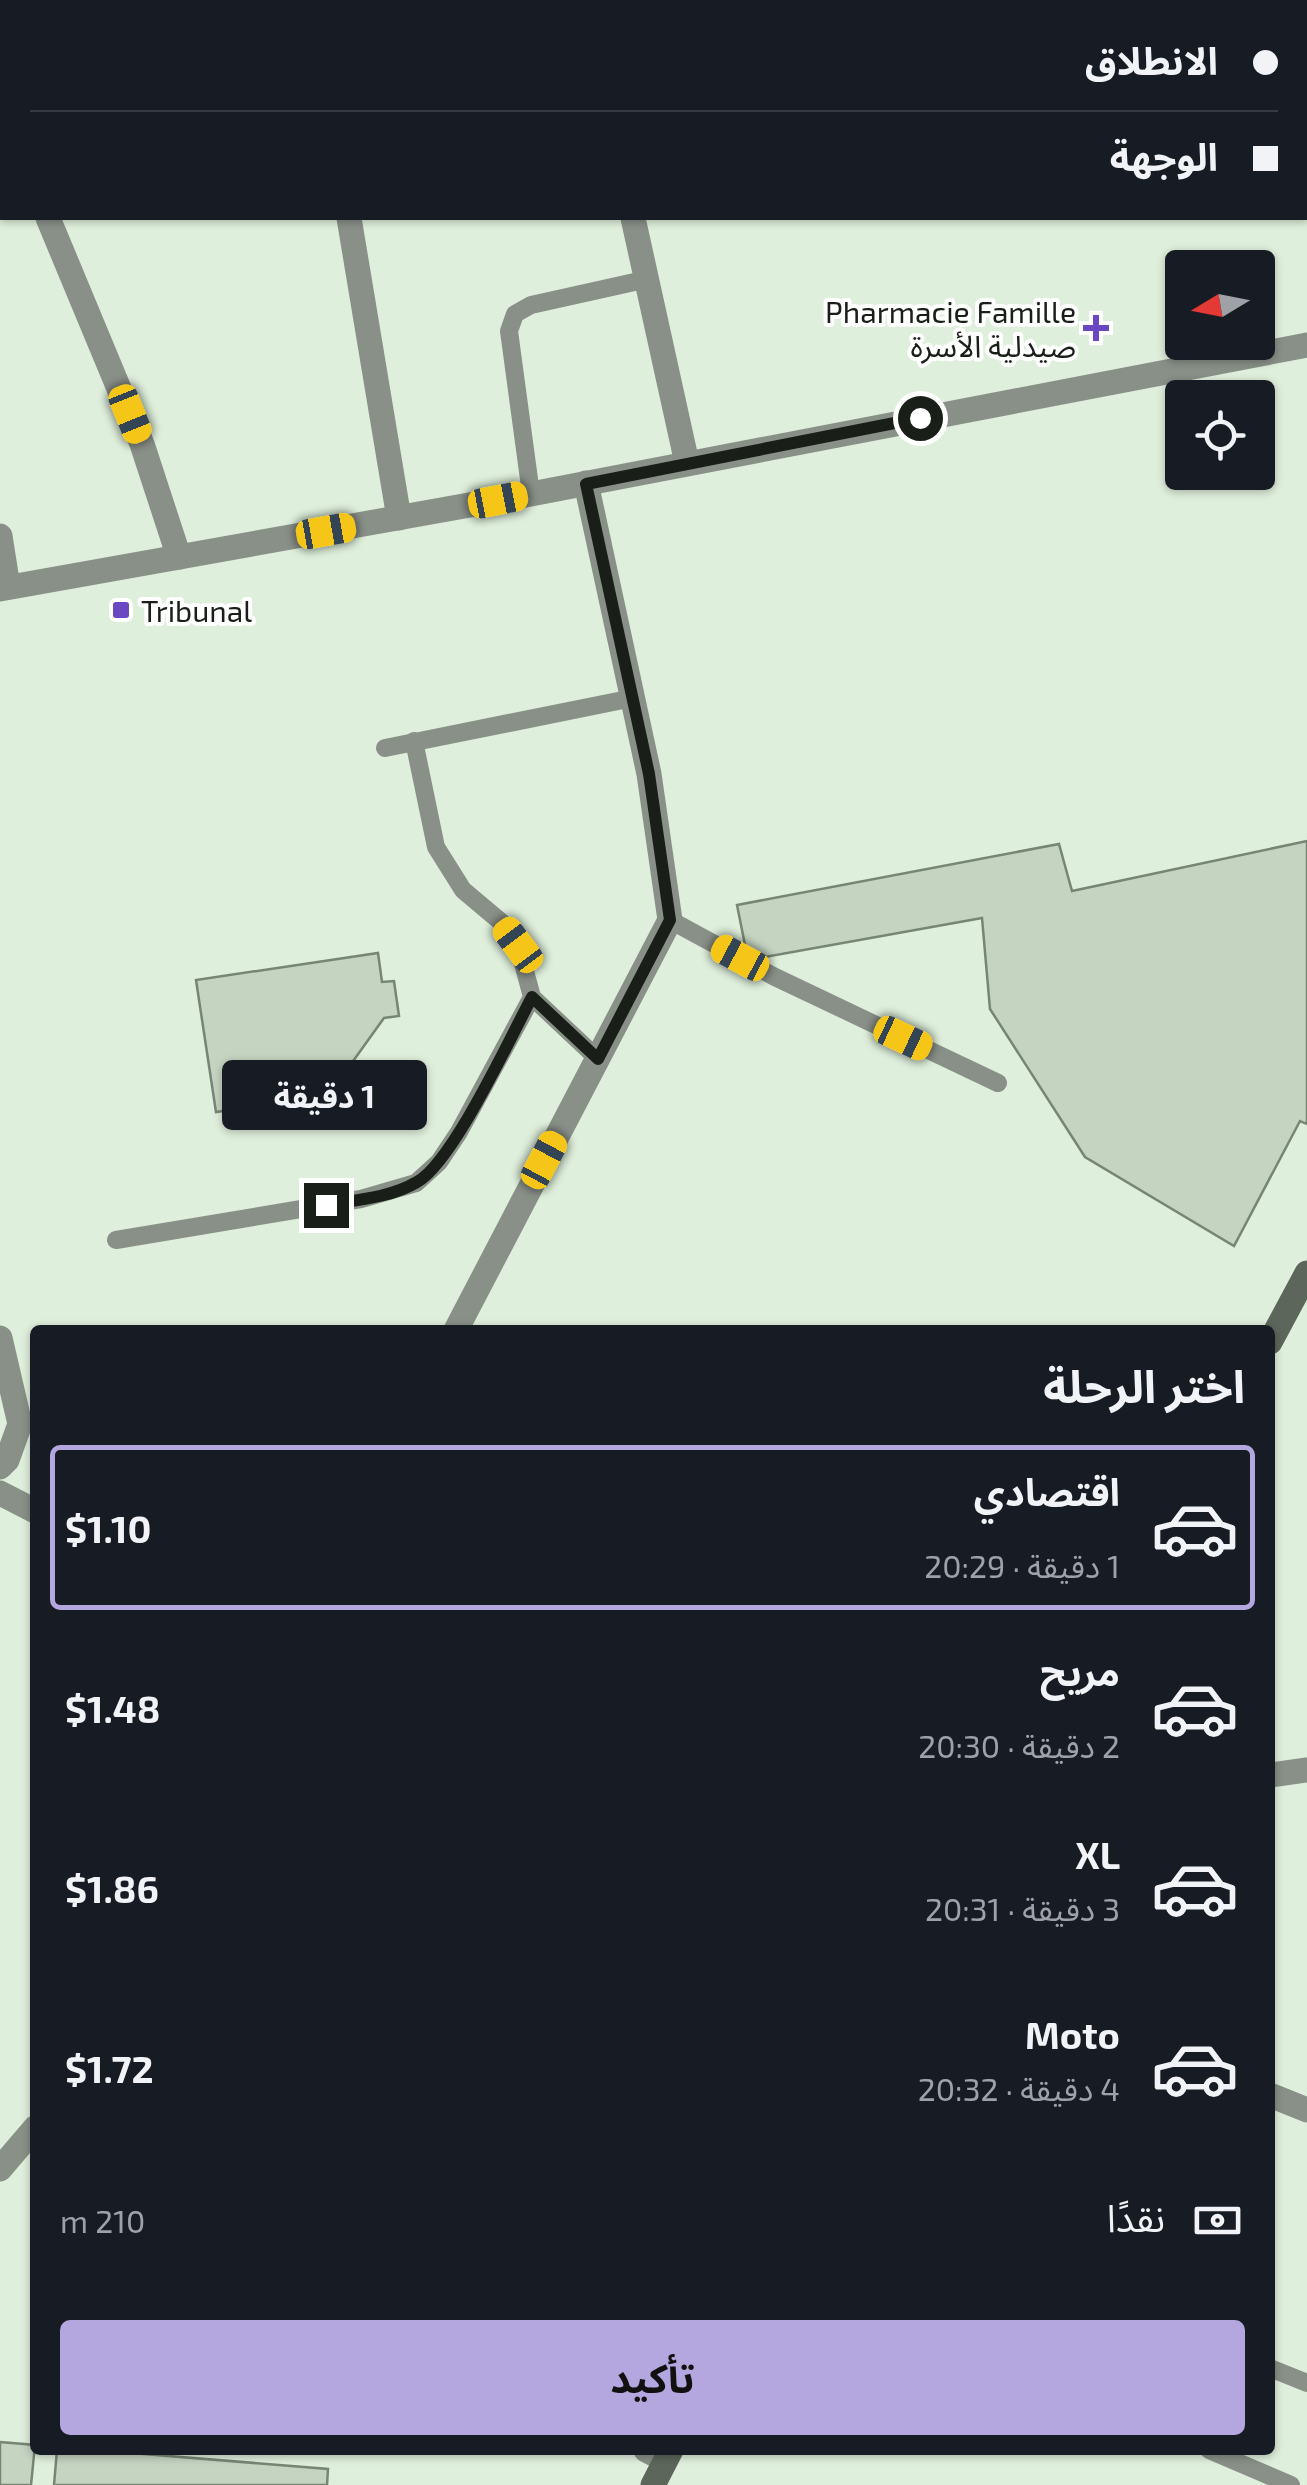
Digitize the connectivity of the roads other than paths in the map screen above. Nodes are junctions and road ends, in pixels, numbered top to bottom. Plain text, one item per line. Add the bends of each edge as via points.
1 (49, 220) edge
2 (349, 220) edge
3 (633, 220) edge
4 (648, 279) junction
5 (1307, 345) edge
6 (687, 462) junction
7 (586, 484) junction
8 (532, 494) junction
9 (399, 518) junction
10 (0, 536) edge
11 (179, 556) junction
12 (4, 588) edge
13 (633, 698) junction
14 (414, 741) junction
15 (386, 748) dead end
16 (670, 920) junction
17 (532, 997) junction
18 (598, 1059) junction
19 (998, 1083) dead end
20 (116, 1240) dead end
21 (1307, 1273) edge
22 (459, 1325) edge
23 (1275, 1333) edge
24 (0, 1338) edge
25 (28, 1428) edge
26 (0, 1467) edge
27 (0, 1492) edge
28 (30, 1508) edge
29 (1307, 1770) edge
30 (1275, 1773) edge
31 (1275, 2097) edge
32 (1307, 2110) edge
33 (30, 2134) edge
34 (0, 2168) edge
35 (1275, 2370) edge
36 (1307, 2383) edge
37 (661, 2455) edge
38 (1221, 2455) edge
39 (652, 2485) edge
40 (1290, 2485) edge

1 - 11 street via 142,444
2 - 9 street
3 - 4 street
4 - 6 street
4 - 8 lane via 515,314 509,331
5 - 6 street
6 - 7 street
7 - 8 street
7 - 13 street
8 - 9 street
9 - 11 street
10 - 12 street
11 - 12 street
13 - 14 lane
13 - 16 street
14 - 15 lane
14 - 17 lane via 436,847 463,890 518,945
16 - 18 street
16 - 19 lane
17 - 18 lane
17 - 20 lane via 459,1132 416,1183 361,1199
18 - 22 street
21 - 23 main road
24 - 25 street
25 - 26 street
27 - 28 street
29 - 30 street
31 - 32 street
33 - 34 street
35 - 36 lane
37 - 39 main road
38 - 40 lane

